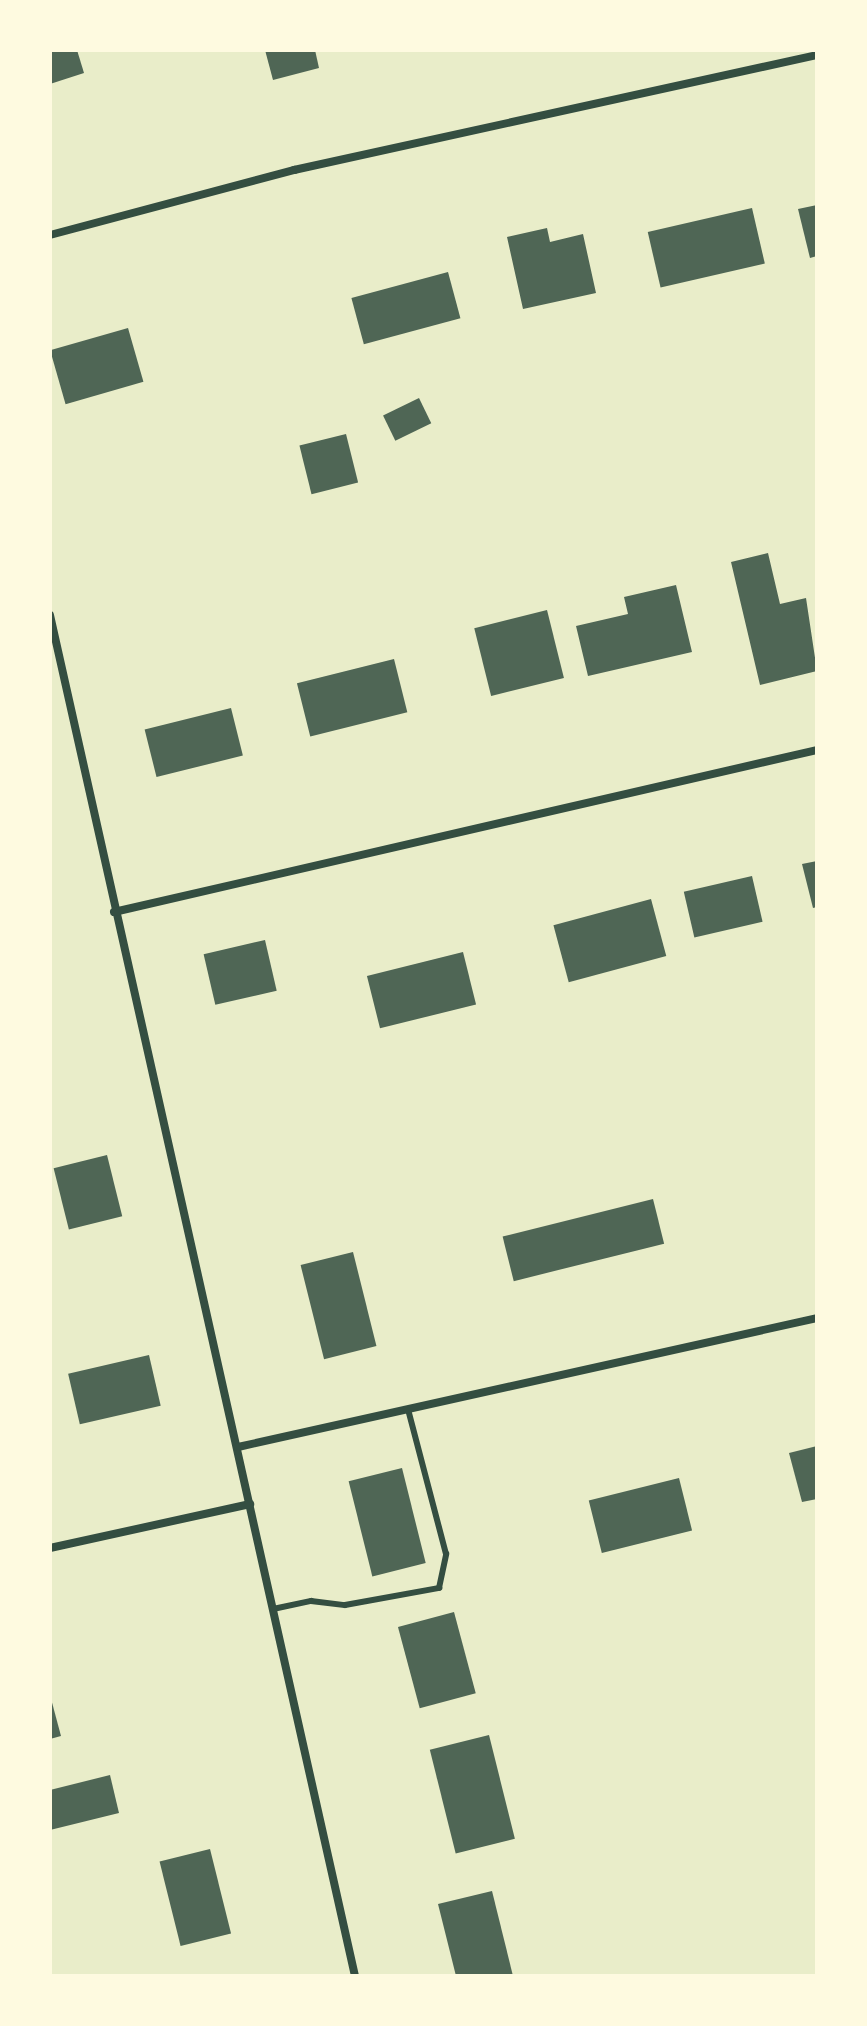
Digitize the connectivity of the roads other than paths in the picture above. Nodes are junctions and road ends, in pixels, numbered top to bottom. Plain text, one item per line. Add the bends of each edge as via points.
1 (817, 55) edge
2 (50, 235) edge
3 (50, 615) edge
4 (817, 750) edge
5 (114, 912) junction
6 (817, 1318) edge
7 (408, 1409) junction
8 (238, 1447) junction
9 (250, 1504) junction
10 (50, 1548) edge
11 (273, 1609) junction
12 (355, 1976) edge

1 - 2 street via 294,170
3 - 5 street
4 - 5 street
5 - 8 street
6 - 7 street
7 - 8 street
7 - 11 lane via 446,1554 439,1588 345,1605 311,1601
8 - 9 street
9 - 10 street
9 - 11 street
11 - 12 street

